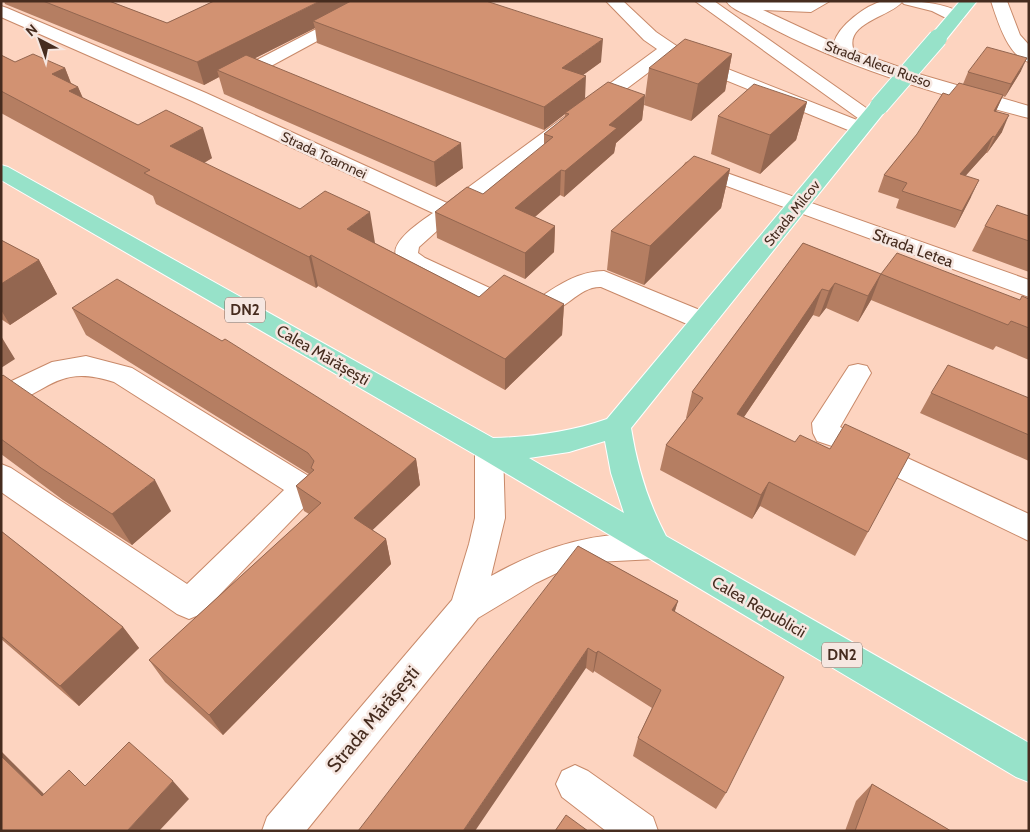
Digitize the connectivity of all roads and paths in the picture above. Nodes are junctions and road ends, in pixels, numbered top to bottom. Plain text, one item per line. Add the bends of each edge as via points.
1 (383, 1) edge
2 (614, 1) edge
3 (703, 1) edge
4 (901, 1) edge
5 (910, 1) edge
6 (969, 1) edge
7 (999, 1) edge
8 (894, 2) edge
9 (737, 3) edge
10 (817, 4) edge
11 (1, 11) edge
12 (956, 17) junction
13 (804, 37) junction
14 (668, 48) junction
15 (847, 55) junction
16 (1029, 57) edge
17 (200, 97) junction
18 (1029, 112) edge
19 (870, 117) junction
20 (693, 167) edge
21 (1, 170) edge
22 (797, 206) junction
23 (449, 212) junction
24 (1029, 290) edge
25 (485, 296) edge
26 (545, 306) edge
27 (703, 321) junction
28 (858, 372) dead end
29 (1, 398) edge
30 (617, 426) junction
31 (490, 449) junction
32 (1, 476) edge
33 (1029, 528) edge
34 (655, 546) junction
35 (466, 608) junction
36 (1029, 764) edge
37 (575, 784) dead end
38 (281, 831) edge
39 (639, 831) edge

1 - 17 street
2 - 14 street via 650,36
3 - 19 street
4 - 8 street
5 - 12 street via 938,8
6 - 12 main road, Strada Milcov
7 - 16 street via 1012,36
8 - 15 street via 846,33 842,44
9 - 10 street
9 - 13 street, Strada Alecu Russo
10 - 13 street
11 - 17 street, Strada Toamnei
12 - 19 main road, Strada Milcov, bridge
13 - 15 street, Strada Alecu Russo
14 - 19 street via 698,65
14 - 23 street
15 - 18 street, Strada Alecu Russo via 892,72
17 - 23 street, Strada Toamnei
19 - 22 main road, Strada Milcov
20 - 22 street, Strada Letea
21 - 31 main road, Calea Mărășești / DN2
22 - 24 street, Strada Letea
22 - 27 main road, Strada Milcov
23 - 25 street via 412,240 406,252 410,258
26 - 27 street via 594,278 604,279
27 - 30 main road, Strada Milcov
28 - 33 street via 826,423 828,433
29 - 32 street via 48,374 81,365 106,369 123,375 305,488 188,604
30 - 31 main road via 557,445
30 - 34 main road via 627,485
31 - 34 main road, Calea Republicii / DN2
31 - 35 street, Strada Mărășești via 490,518
34 - 35 street, Strada Mărășești via 596,549 560,557 525,572
34 - 36 main road, Calea Republicii / DN2
35 - 38 street, Strada Mărășești
37 - 39 street

